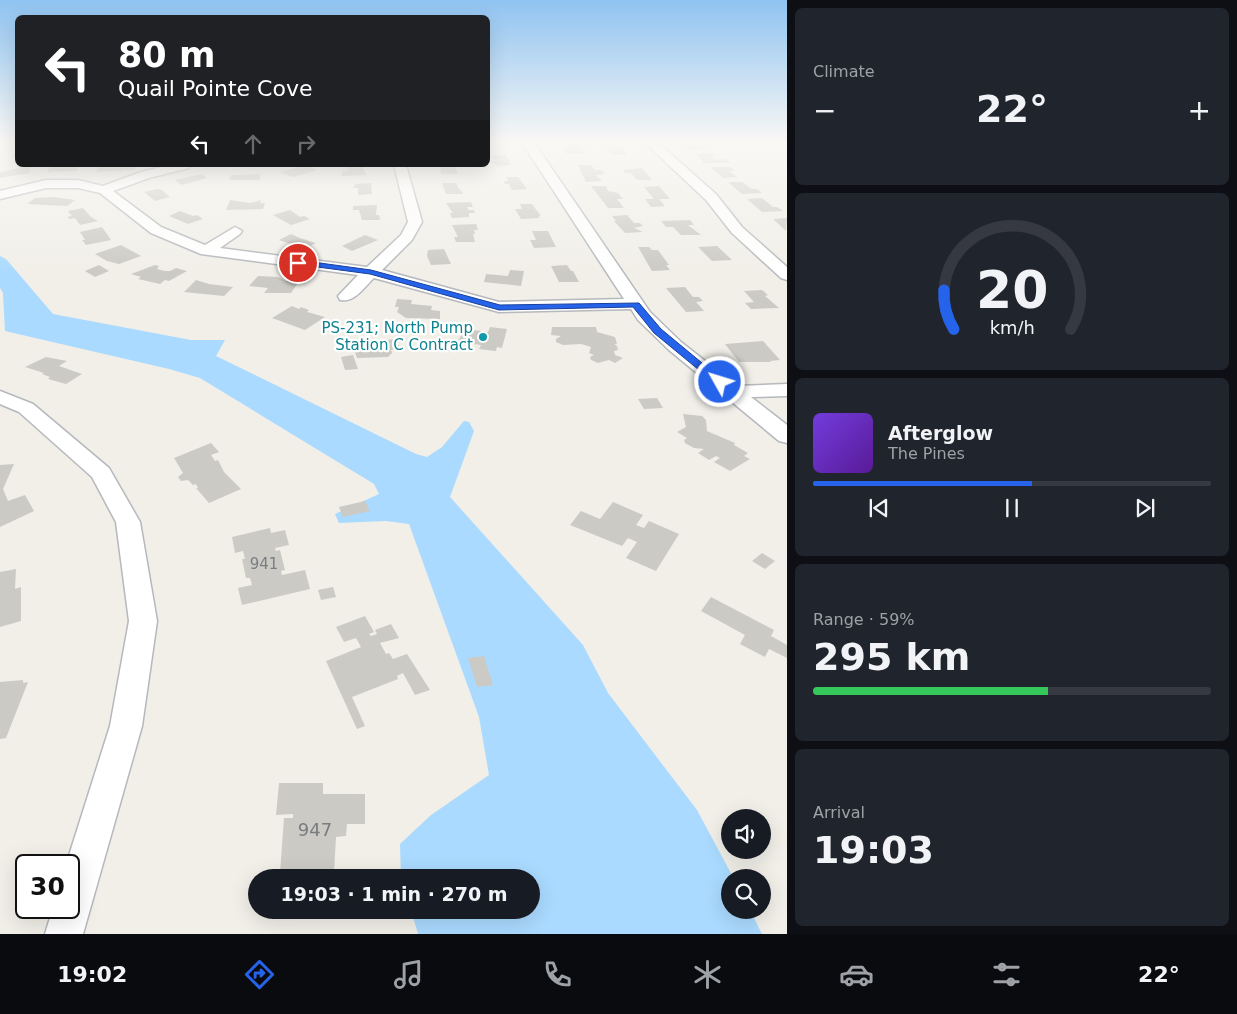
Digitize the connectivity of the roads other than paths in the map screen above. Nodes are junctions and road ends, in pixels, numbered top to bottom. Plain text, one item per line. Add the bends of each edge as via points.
1 (43, 185) edge
2 (81, 185) edge
3 (119, 185) edge
4 (405, 185) edge
5 (556, 185) edge
6 (697, 185) edge
7 (104, 190) junction
8 (0, 195) edge
9 (235, 231) dead end
10 (206, 251) junction
11 (371, 272) junction
12 (787, 275) edge
13 (346, 296) dead end
14 (636, 304) junction
15 (732, 392) junction
16 (785, 392) edge
17 (0, 397) edge
18 (787, 436) edge
19 (64, 934) edge

1 - 8 street
2 - 7 street
3 - 7 street
4 - 11 street via 415,222 407,237
5 - 14 street
6 - 12 street via 736,230
7 - 10 street via 156,230
9 - 10 street
10 - 11 street
11 - 13 street
11 - 14 street via 499,307
14 - 15 street via 657,331
15 - 16 street
15 - 18 street
17 - 19 street via 26,408 101,473 128,522 143,621 126,726

